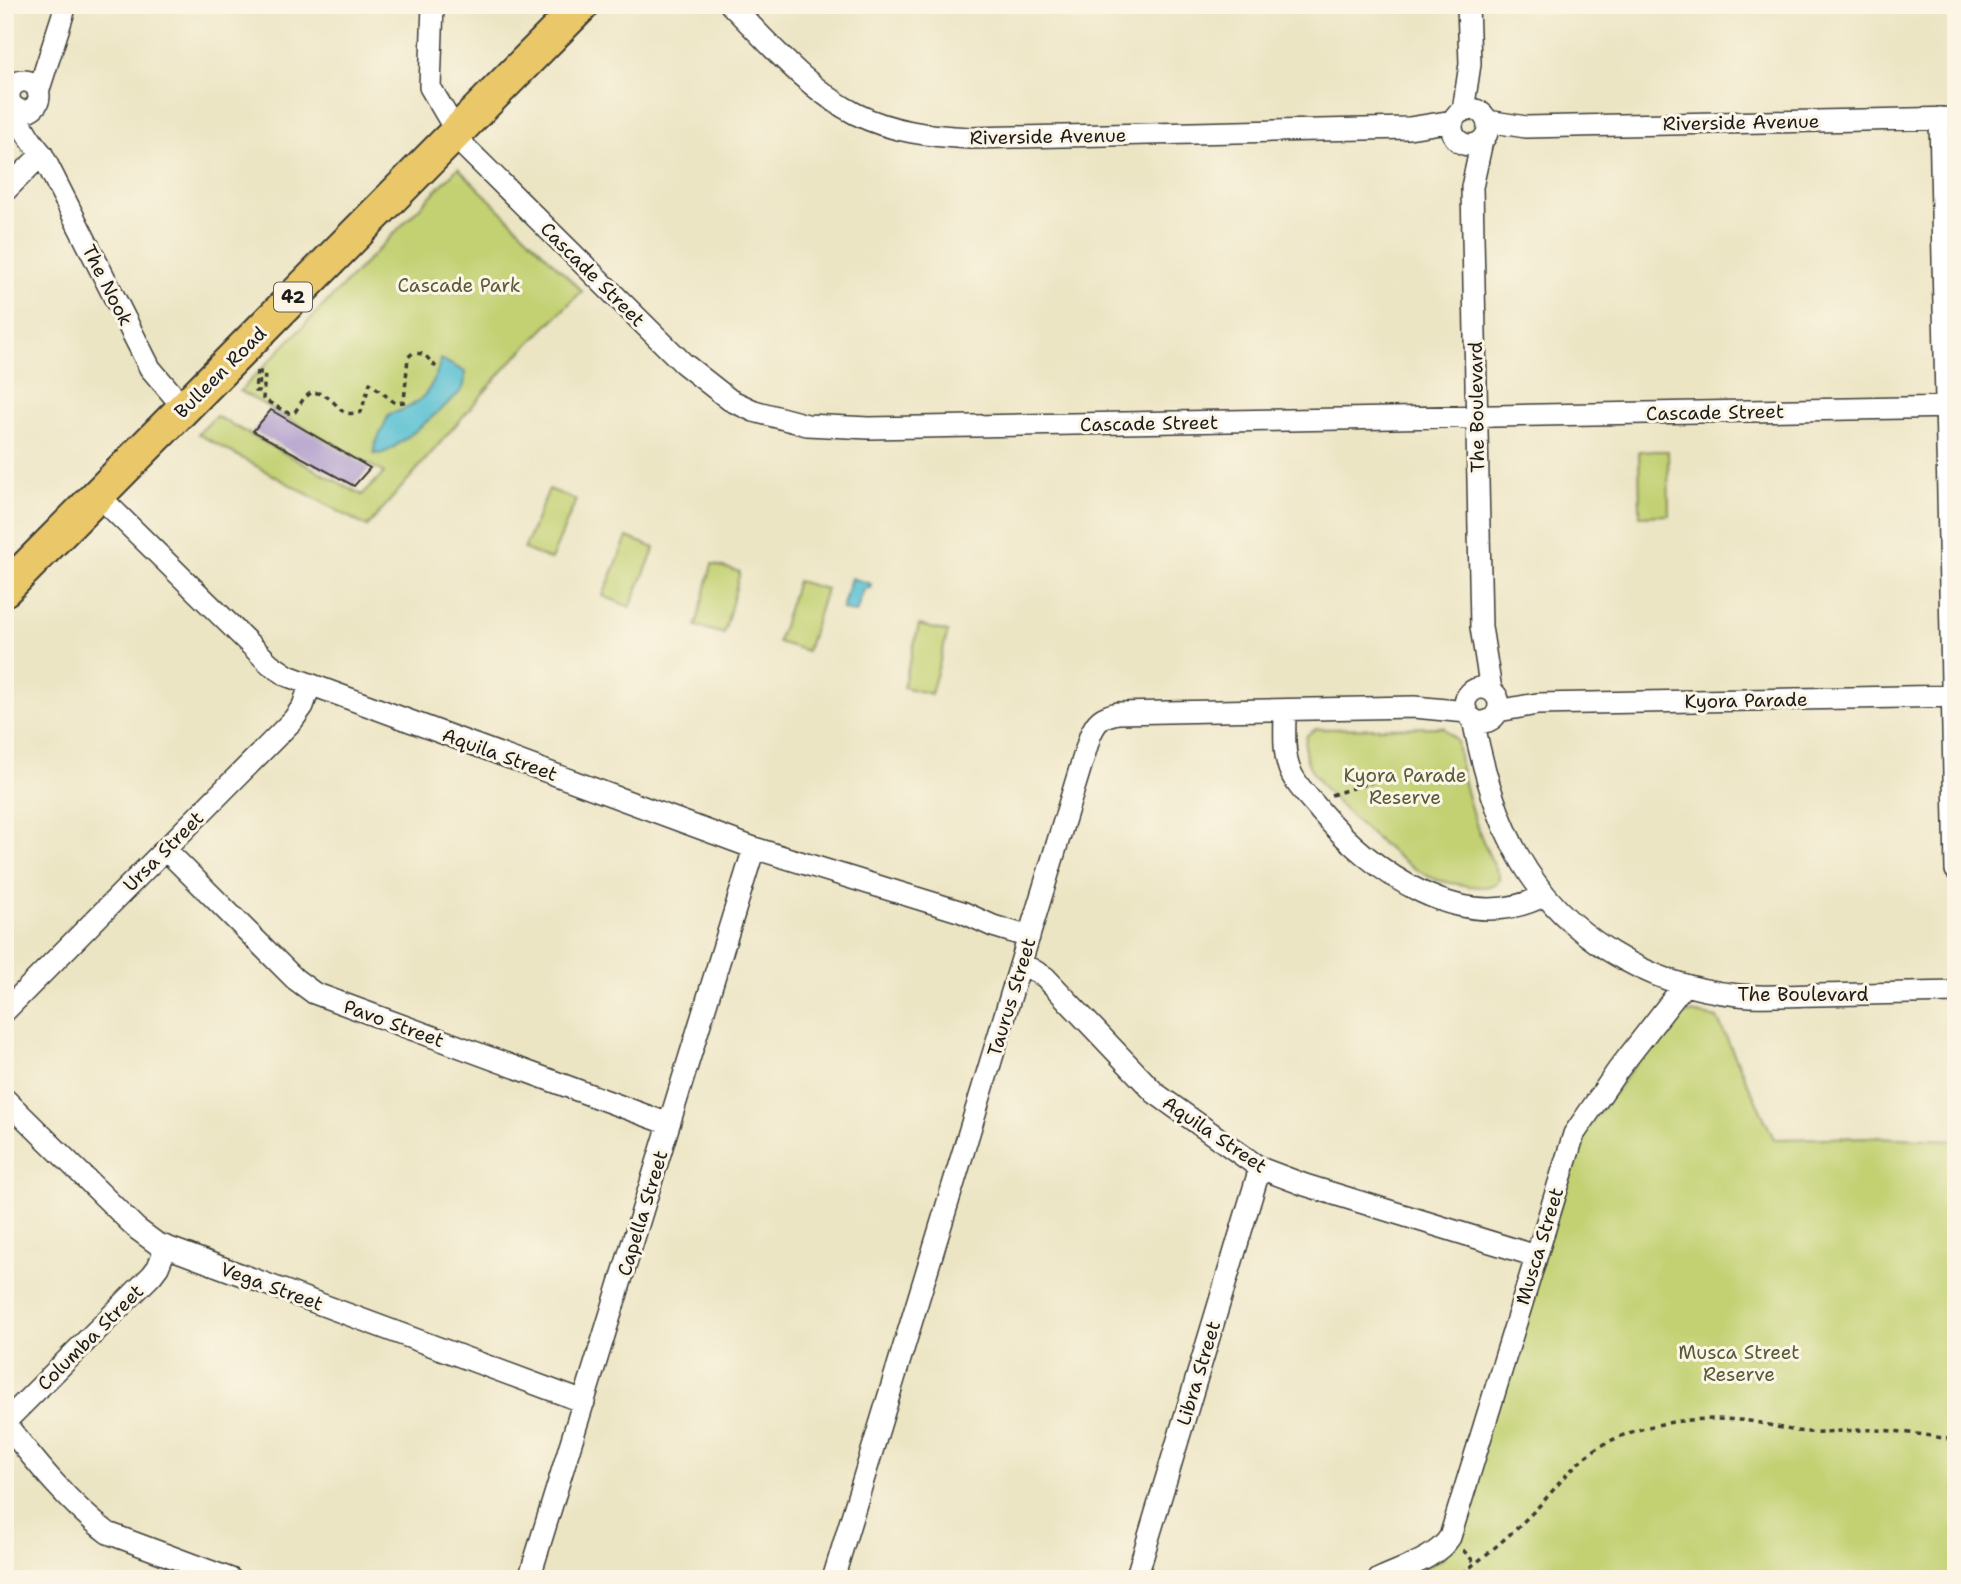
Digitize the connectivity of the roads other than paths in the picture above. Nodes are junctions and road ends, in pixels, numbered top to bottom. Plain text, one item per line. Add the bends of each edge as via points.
1 (65, 5) edge
2 (433, 5) edge
3 (582, 5) edge
4 (731, 5) edge
5 (1468, 5) edge
6 (19, 89) edge
7 (1948, 118) edge
8 (1471, 127) junction
9 (457, 131) junction
10 (42, 154) junction
11 (5, 191) edge
12 (1951, 407) edge
13 (184, 408) junction
14 (1476, 417) junction
15 (98, 495) junction
16 (5, 589) edge
17 (310, 685) junction
18 (1954, 696) edge
19 (1482, 705) junction
20 (1285, 710) junction
21 (754, 848) junction
22 (165, 849) junction
23 (1956, 870) edge
24 (1545, 895) junction
25 (1030, 932) junction
26 (1021, 963) junction
27 (1684, 985) junction
28 (1956, 992) edge
29 (5, 1011) edge
30 (5, 1099) edge
31 (669, 1124) junction
32 (1260, 1168) junction
33 (166, 1247) junction
34 (1536, 1256) junction
35 (584, 1402) junction
36 (5, 1423) edge
37 (5, 1442) edge
38 (44, 1472) junction
39 (231, 1579) edge
40 (530, 1579) edge
41 (833, 1579) edge
42 (1136, 1579) edge
43 (1379, 1579) edge

1 - 6 street via 51,51
2 - 9 street, Cascade Street via 430,87
3 - 9 main road, Bulleen Road / 42
4 - 8 street, Riverside Avenue via 820,90 856,114 910,132 970,138
5 - 8 street, The Boulevard
6 - 10 street, The Nook via 36,126
7 - 8 street, Riverside Avenue
7 - 12 street
8 - 14 street, The Boulevard
9 - 13 main road, Bulleen Road / 42
9 - 14 street, Cascade Street via 471,153 683,363 730,400 784,421 869,428
10 - 11 street
10 - 13 street, The Nook via 150,368
12 - 14 street, Cascade Street
12 - 18 street
13 - 15 main road, Bulleen Road / 42
14 - 19 street, The Boulevard
15 - 16 main road, Bulleen Road / 42
15 - 17 street, Aquila Street via 270,664
17 - 21 street, Aquila Street
17 - 22 street, Ursa Street via 293,720
18 - 19 street, Kyora Parade
18 - 23 street
19 - 20 street, Taurus Street
19 - 24 street, The Boulevard via 1493,792 1517,855
20 - 24 street via 1287,761 1297,783 1344,837 1392,876 1416,892 1464,905 1511,906
20 - 25 street, Taurus Street via 1101,717 1090,736
21 - 25 street, Aquila Street via 962,912 996,917
21 - 31 street, Capella Street
22 - 29 street, Ursa Street
22 - 31 street, Pavo Street via 314,993
24 - 27 street, The Boulevard via 1609,951
25 - 26 street, Taurus Street
26 - 32 street, Aquila Street via 1045,977 1155,1093
26 - 41 street, Taurus Street
27 - 28 street, The Boulevard via 1740,995
27 - 34 street, Musca Street via 1580,1122 1567,1150
30 - 33 street, Vega Street via 137,1229
31 - 35 street, Capella Street
32 - 34 street, Aquila Street
32 - 42 street, Libra Street
33 - 35 street, Vega Street
33 - 36 street, Columba Street via 152,1275
34 - 43 street, Musca Street via 1451,1537 1430,1555
35 - 40 street, Capella Street
36 - 38 street
37 - 38 street
38 - 39 street via 108,1532

